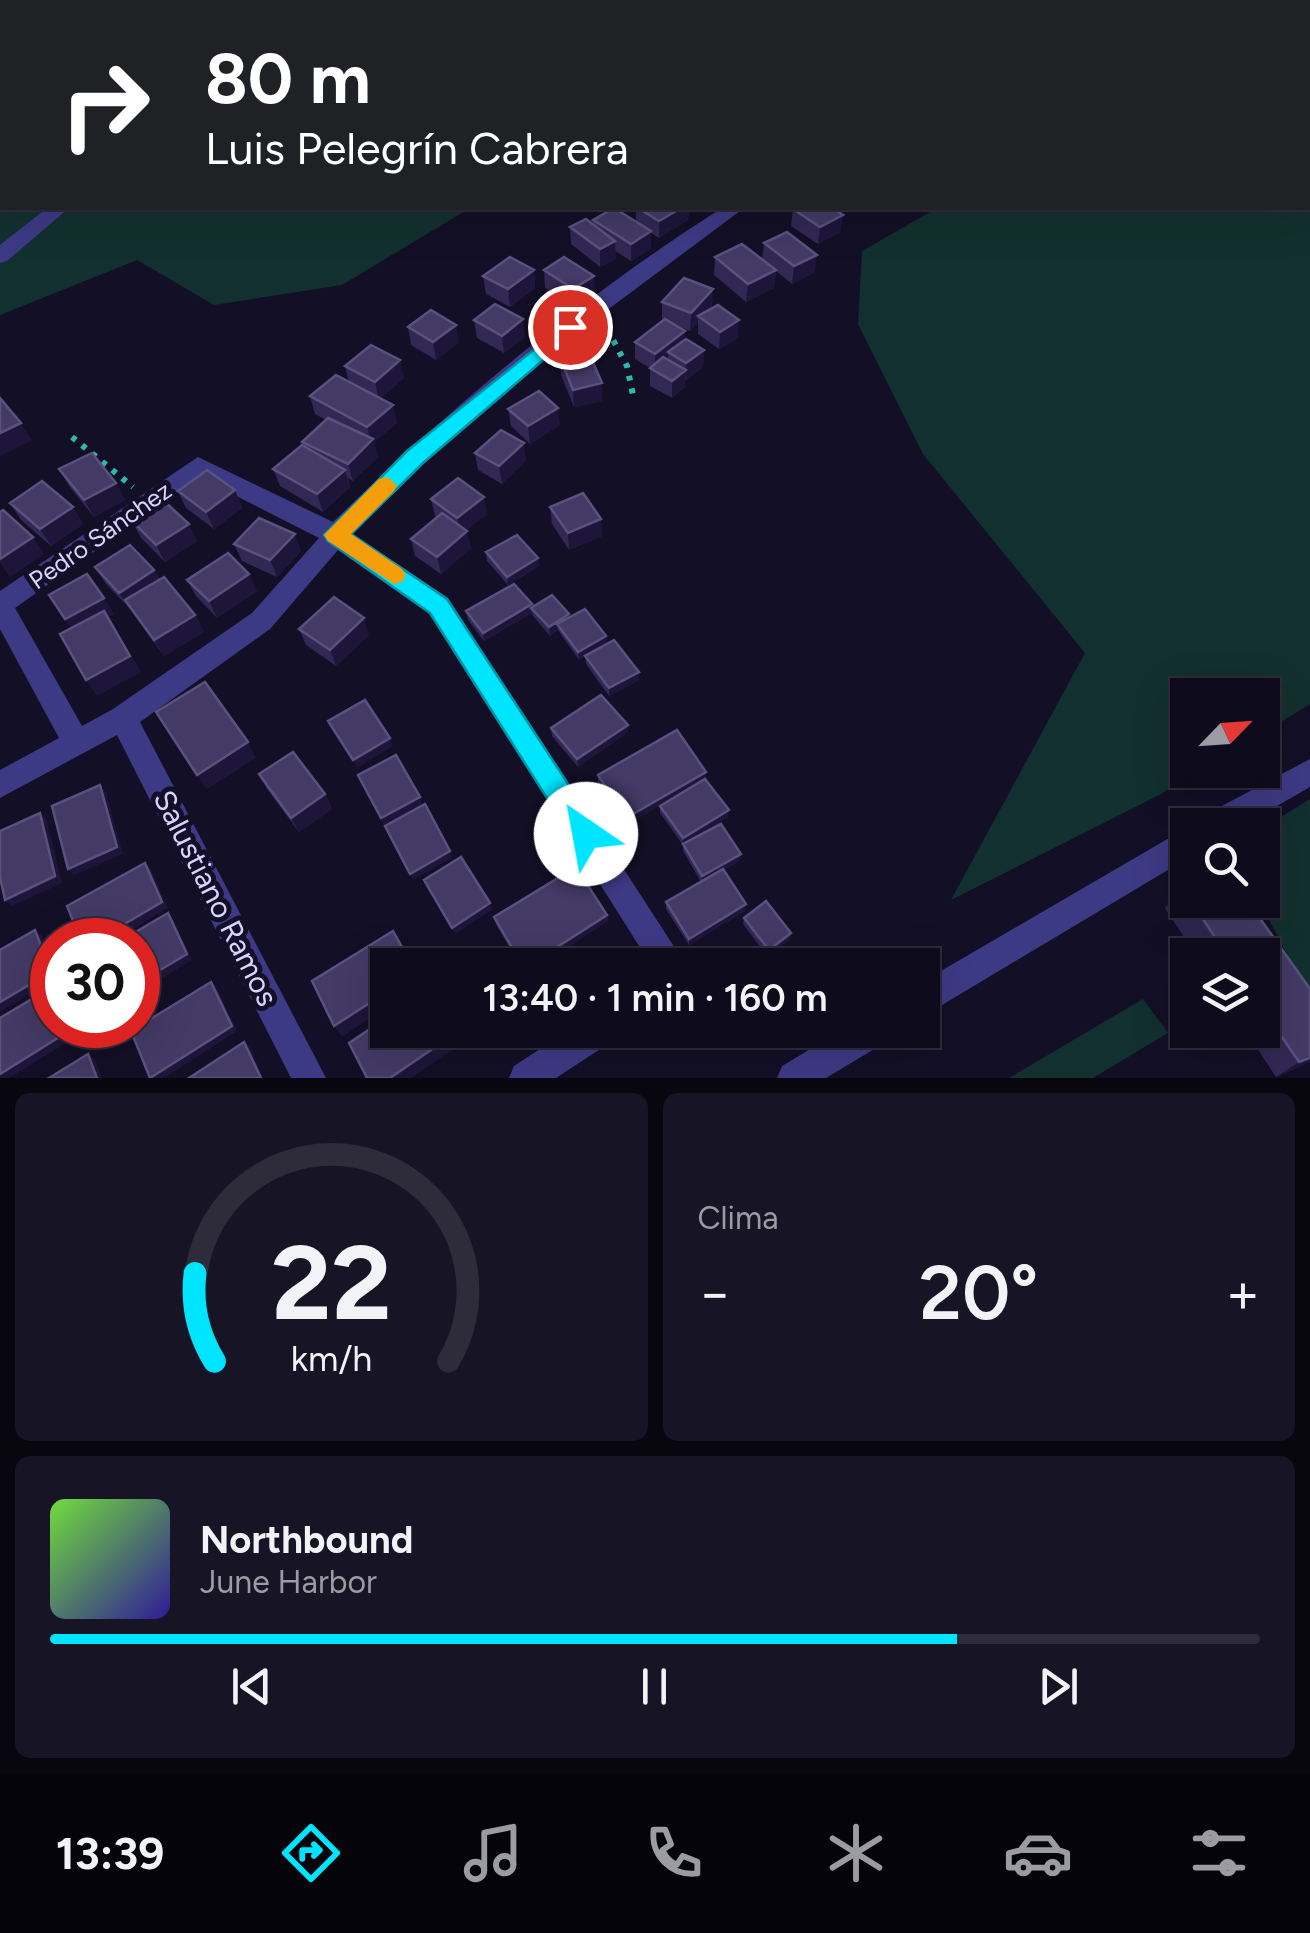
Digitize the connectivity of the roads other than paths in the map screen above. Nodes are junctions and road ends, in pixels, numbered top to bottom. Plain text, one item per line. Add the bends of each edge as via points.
1 (57, 210) edge
2 (731, 210) edge
3 (0, 257) edge
4 (336, 535) junction
5 (1, 605) edge
6 (124, 718) junction
7 (76, 741) junction
8 (1310, 772) edge
9 (0, 785) edge
10 (1246, 808) edge
11 (1170, 853) edge
12 (659, 948) edge
13 (940, 990) edge
14 (572, 1048) edge
15 (844, 1048) edge
16 (308, 1078) edge
17 (526, 1078) edge
18 (794, 1078) edge

1 - 3 street
2 - 4 street via 600,304 415,457
4 - 5 street, Pedro Sánchez via 198,466
4 - 6 street via 261,621
4 - 12 street via 439,606
5 - 7 street
6 - 7 street
6 - 16 street, Salustiano Ramos
7 - 9 street
8 - 10 street
11 - 13 street
14 - 17 street
15 - 18 street

